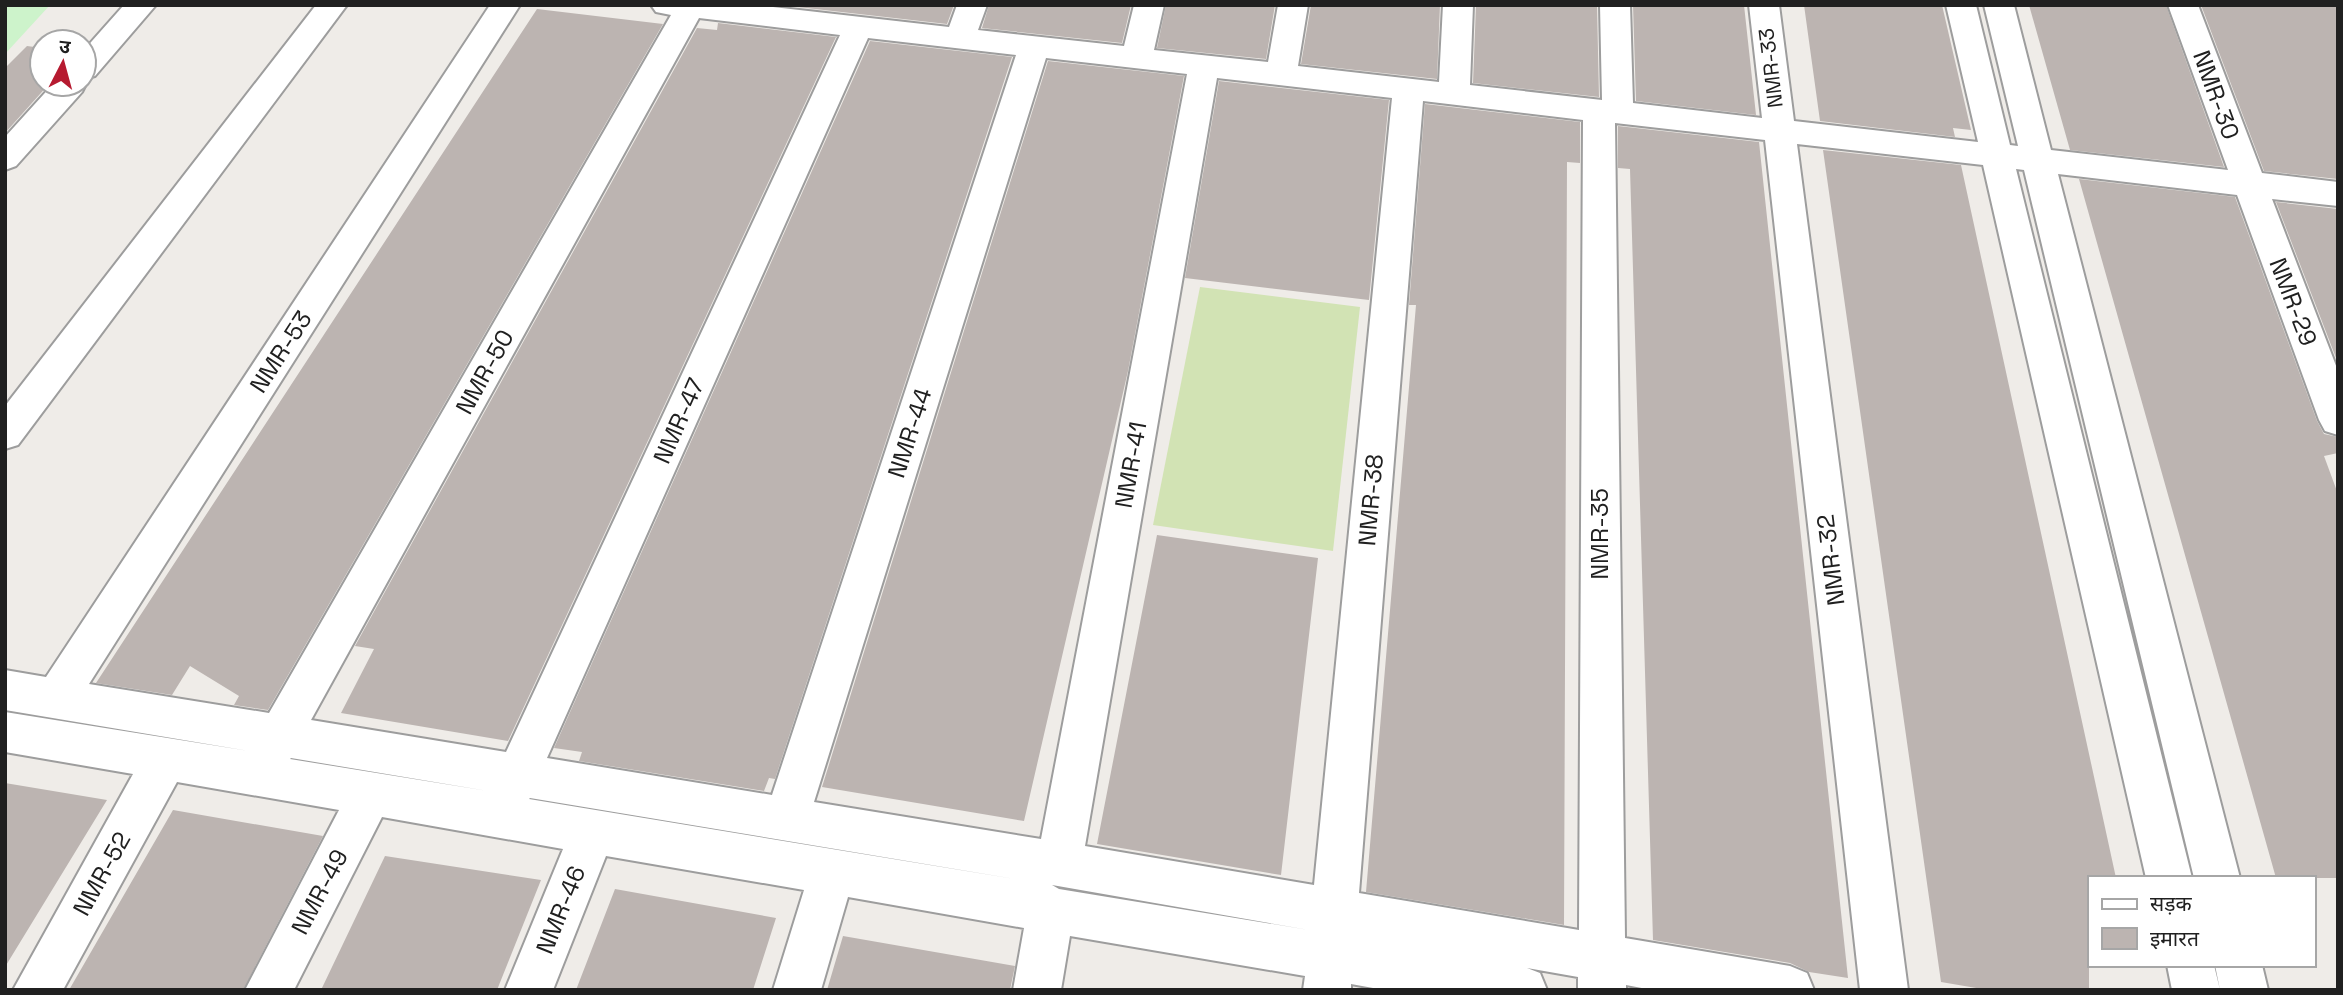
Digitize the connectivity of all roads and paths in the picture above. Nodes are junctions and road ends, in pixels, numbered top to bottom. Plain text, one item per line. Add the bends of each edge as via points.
1 (141, 5) edge
2 (332, 5) edge
3 (505, 5) edge
4 (972, 5) edge
5 (1149, 5) edge
6 (1293, 5) edge
7 (1458, 5) edge
8 (1615, 5) edge
9 (1764, 5) edge
10 (1961, 5) edge
11 (1999, 5) edge
12 (2183, 5) edge
13 (678, 7) edge
14 (823, 14) edge
15 (858, 27) junction
16 (960, 39) junction
17 (1034, 47) junction
18 (98, 53) edge
19 (1137, 58) junction
20 (1204, 66) junction
21 (1281, 75) junction
22 (1408, 89) junction
23 (1454, 94) junction
24 (59, 98) edge
25 (1609, 112) junction
26 (1779, 131) junction
27 (1997, 156) junction
28 (5, 158) edge
29 (2039, 160) junction
30 (2249, 184) junction
31 (2338, 194) edge
32 (2338, 420) edge
33 (5, 434) edge
34 (5, 690) edge
35 (56, 698) junction
36 (5, 732) edge
37 (279, 736) junction
38 (166, 759) junction
39 (257, 774) junction
40 (518, 775) junction
41 (371, 794) junction
42 (500, 815) junction
43 (786, 819) junction
44 (593, 831) junction
45 (1059, 864) junction
46 (832, 874) junction
47 (2169, 876) edge
48 (2217, 876) edge
49 (1051, 908) junction
50 (1331, 953) edge
51 (2190, 967) edge
52 (2238, 967) edge
53 (1602, 973) edge
54 (37, 990) edge
55 (269, 990) edge
56 (529, 990) edge
57 (797, 990) edge
58 (1037, 990) edge
59 (1523, 990) edge
60 (1790, 990) edge
61 (1884, 990) edge
62 (2196, 990) edge
63 (2244, 990) edge

1 - 18 street
2 - 33 street
3 - 35 street, NMR-53
4 - 16 street
5 - 19 street
6 - 21 street
7 - 23 street
8 - 25 street, NMR-35
9 - 26 street, NMR-33
10 - 27 street
11 - 29 street
12 - 30 street, NMR-30
13 - 14 street
13 - 37 street, NMR-50
14 - 15 street
15 - 16 street
15 - 40 street, NMR-47
16 - 17 street
17 - 19 street
17 - 43 street, NMR-44
19 - 20 street
20 - 21 street
20 - 45 street, NMR-41
21 - 22 street
22 - 23 street
22 - 50 street, NMR-38
23 - 25 street
24 - 28 street
25 - 26 street
25 - 53 street, NMR-35
26 - 27 street
26 - 61 street, NMR-32
27 - 29 street
27 - 47 street
29 - 30 street
29 - 48 street
30 - 31 street
30 - 32 street, NMR-29
34 - 35 street
35 - 37 street
36 - 38 street
37 - 39 street, NMR-50
37 - 40 street
38 - 39 street
38 - 54 street, NMR-52
39 - 41 street
40 - 42 street, NMR-47
40 - 43 street
41 - 42 street
41 - 55 street, NMR-49
42 - 44 street
43 - 45 street
44 - 46 street
44 - 56 street, NMR-46
45 - 50 street
46 - 49 street
46 - 57 street
49 - 50 street
49 - 58 street
50 - 53 street
50 - 59 street
51 - 62 street
52 - 63 street
53 - 60 street

